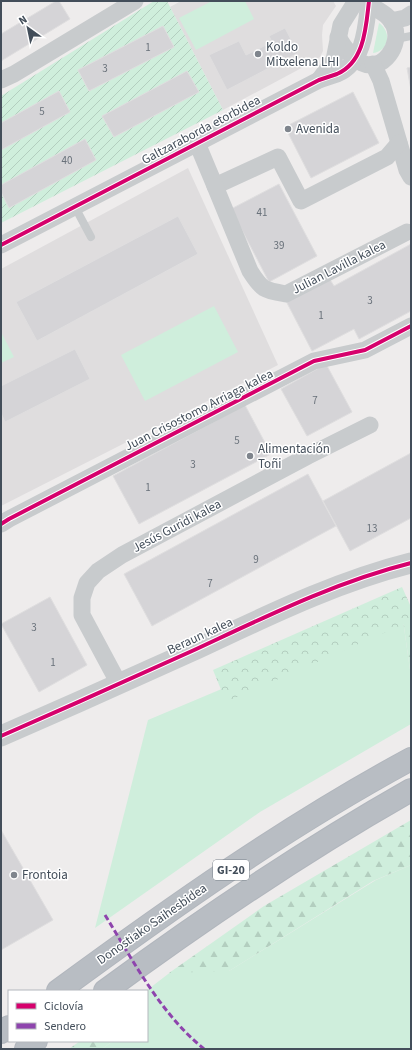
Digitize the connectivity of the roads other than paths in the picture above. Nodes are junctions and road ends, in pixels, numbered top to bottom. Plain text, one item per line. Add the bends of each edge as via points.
1 (135, 1) edge
2 (365, 2) edge
3 (411, 14) edge
4 (391, 21) junction
5 (338, 37) junction
6 (404, 38) edge
7 (355, 59) junction
8 (373, 64) junction
9 (1, 80) edge
10 (319, 80) junction
11 (197, 143) junction
12 (399, 143) junction
13 (411, 177) edge
14 (215, 186) junction
15 (75, 207) junction
16 (407, 232) dead end
17 (91, 237) dead end
18 (1, 245) edge
19 (411, 326) edge
20 (370, 425) dead end
21 (1, 524) edge
22 (411, 563) edge
23 (119, 684) junction
24 (1, 736) edge
25 (411, 759) edge
26 (411, 790) edge
27 (59, 990) edge
28 (106, 990) edge
29 (35, 1042) edge
30 (26, 1049) edge

1 - 9 street
2 - 4 street
2 - 5 street, Galtzaraborda etorbidea via 341,24
2 - 7 street, Galtzaraborda etorbidea via 363,38
3 - 4 street
4 - 6 street
5 - 7 street
5 - 10 street, Galtzaraborda etorbidea via 334,60
6 - 8 street via 385,59
7 - 8 street via 364,64
7 - 10 street, Galtzaraborda etorbidea via 338,74
8 - 12 street via 381,81
10 - 11 street, Galtzaraborda etorbidea
11 - 14 street, Julian Lavilla kalea
11 - 15 street, Galtzaraborda etorbidea
12 - 13 street
12 - 14 street via 387,157 301,201 278,157
14 - 16 street, Julian Lavilla kalea via 250,271 265,290 286,294
15 - 17 lane
15 - 18 street, Galtzaraborda etorbidea
19 - 21 street, Juan Crisostomo Arriaga kalea via 365,350 314,361
20 - 23 street, Jesús Guridi kalea via 136,548 98,571 87,583 82,598 82,616
22 - 23 street, Beraun kalea via 352,581 262,618
23 - 24 street, Beraun kalea
25 - 27 highway, Donostiako Saihesbidea / GI-20 via 336,802 263,849
26 - 28 highway, Donostiako Saihesbidea / GI-20 via 277,872
29 - 30 highway

